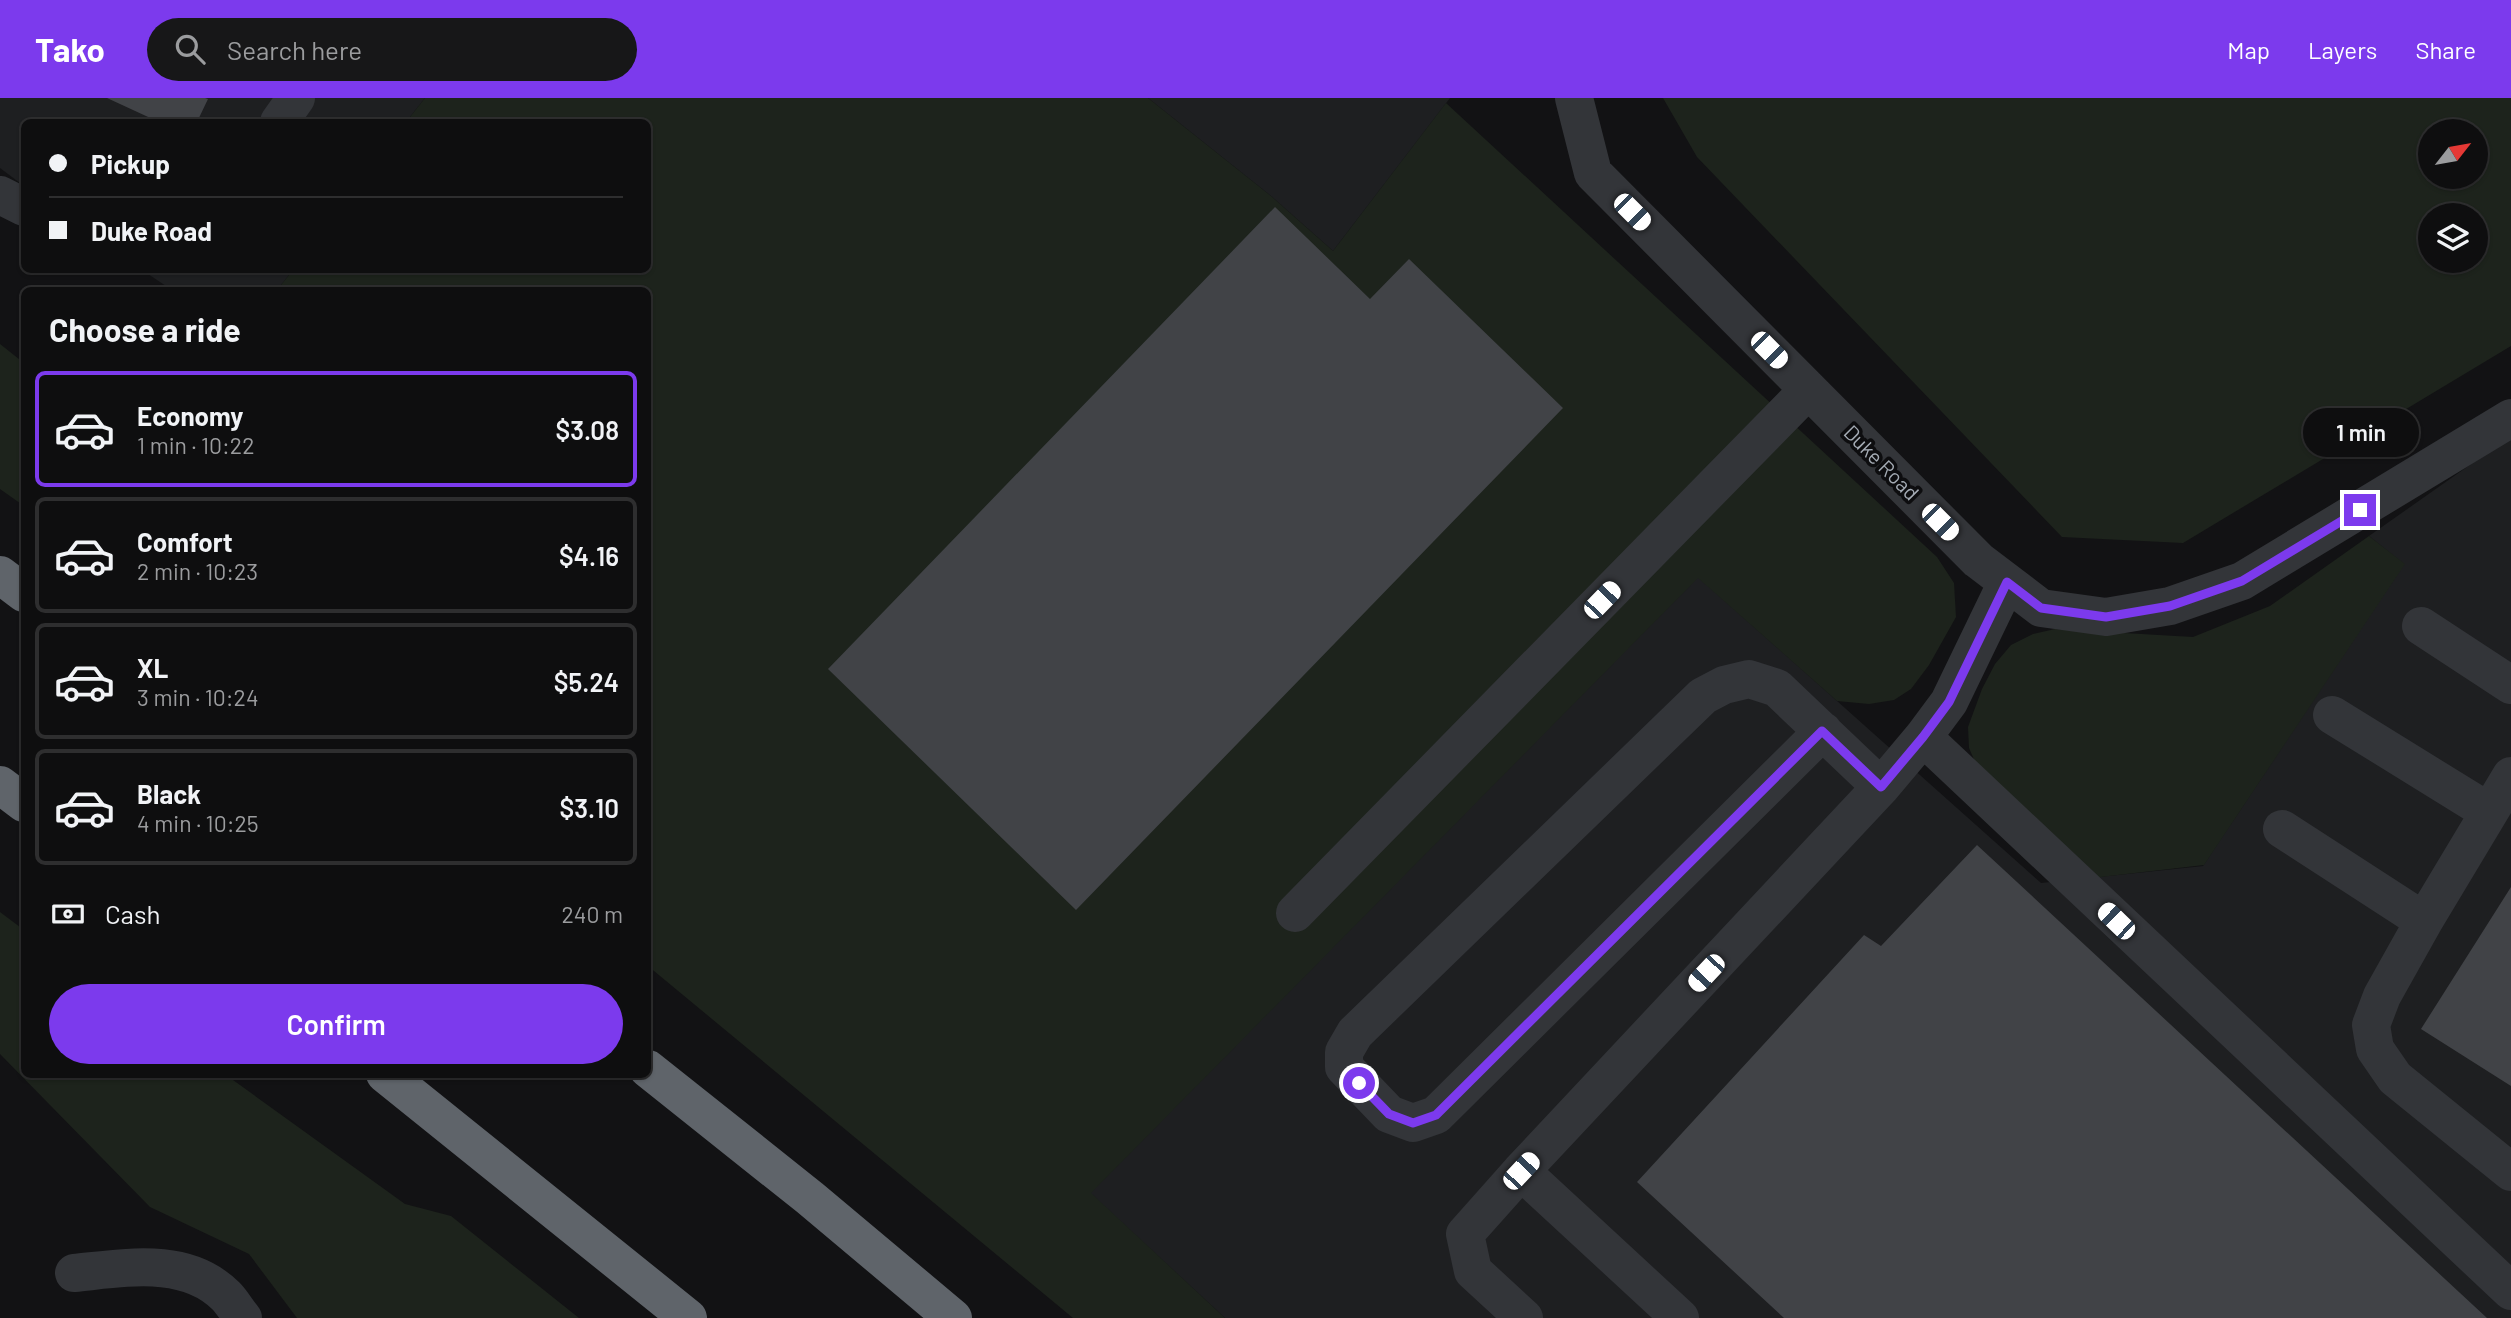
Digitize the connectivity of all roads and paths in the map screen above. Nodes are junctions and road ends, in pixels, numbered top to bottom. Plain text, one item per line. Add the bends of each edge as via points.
1 (296, 98) edge
2 (1574, 98) edge
3 (281, 119) edge
4 (0, 195) edge
5 (21, 206) edge
6 (1808, 390) junction
7 (2508, 426) edge
8 (0, 575) edge
9 (2007, 582) junction
10 (21, 591) edge
11 (2421, 626) dead end
12 (2511, 685) edge
13 (2332, 715) dead end
14 (1822, 731) junction
15 (1923, 737) junction
16 (2511, 776) edge
17 (0, 786) edge
18 (1881, 787) junction
19 (21, 801) edge
20 (2489, 812) junction
21 (2282, 829) dead end
22 (1295, 913) dead end
23 (2424, 921) junction
24 (651, 1071) edge
25 (390, 1078) edge
26 (1521, 1171) junction
27 (2511, 1172) edge
28 (74, 1273) dead end
29 (2511, 1291) edge
30 (243, 1318) edge
31 (688, 1318) edge
32 (953, 1318) edge
33 (1524, 1318) edge
34 (1680, 1318) edge

1 - 3 street
2 - 6 street, Duke Road via 1593,173
4 - 5 street
6 - 9 street, Duke Road via 1978,560
6 - 22 street
7 - 9 street, Duke Road via 2242,581 2170,606 2106,617 2041,608
8 - 10 highway
9 - 15 street via 1949,702
11 - 12 street
13 - 20 street
14 - 14 street via 1777,688 1749,679 1703,696 1355,1033 1344,1052 1344,1067 1389,1114 1413,1123 1436,1115
14 - 18 street
15 - 18 street
15 - 29 street
16 - 20 street
17 - 19 highway
18 - 26 street
20 - 23 street
21 - 23 street
23 - 27 street via 2382,996 2371,1025 2375,1049 2395,1078
24 - 32 highway
25 - 31 highway
26 - 33 street via 1465,1234 1473,1271
26 - 34 street
28 - 30 street via 142,1267 190,1273 225,1295

